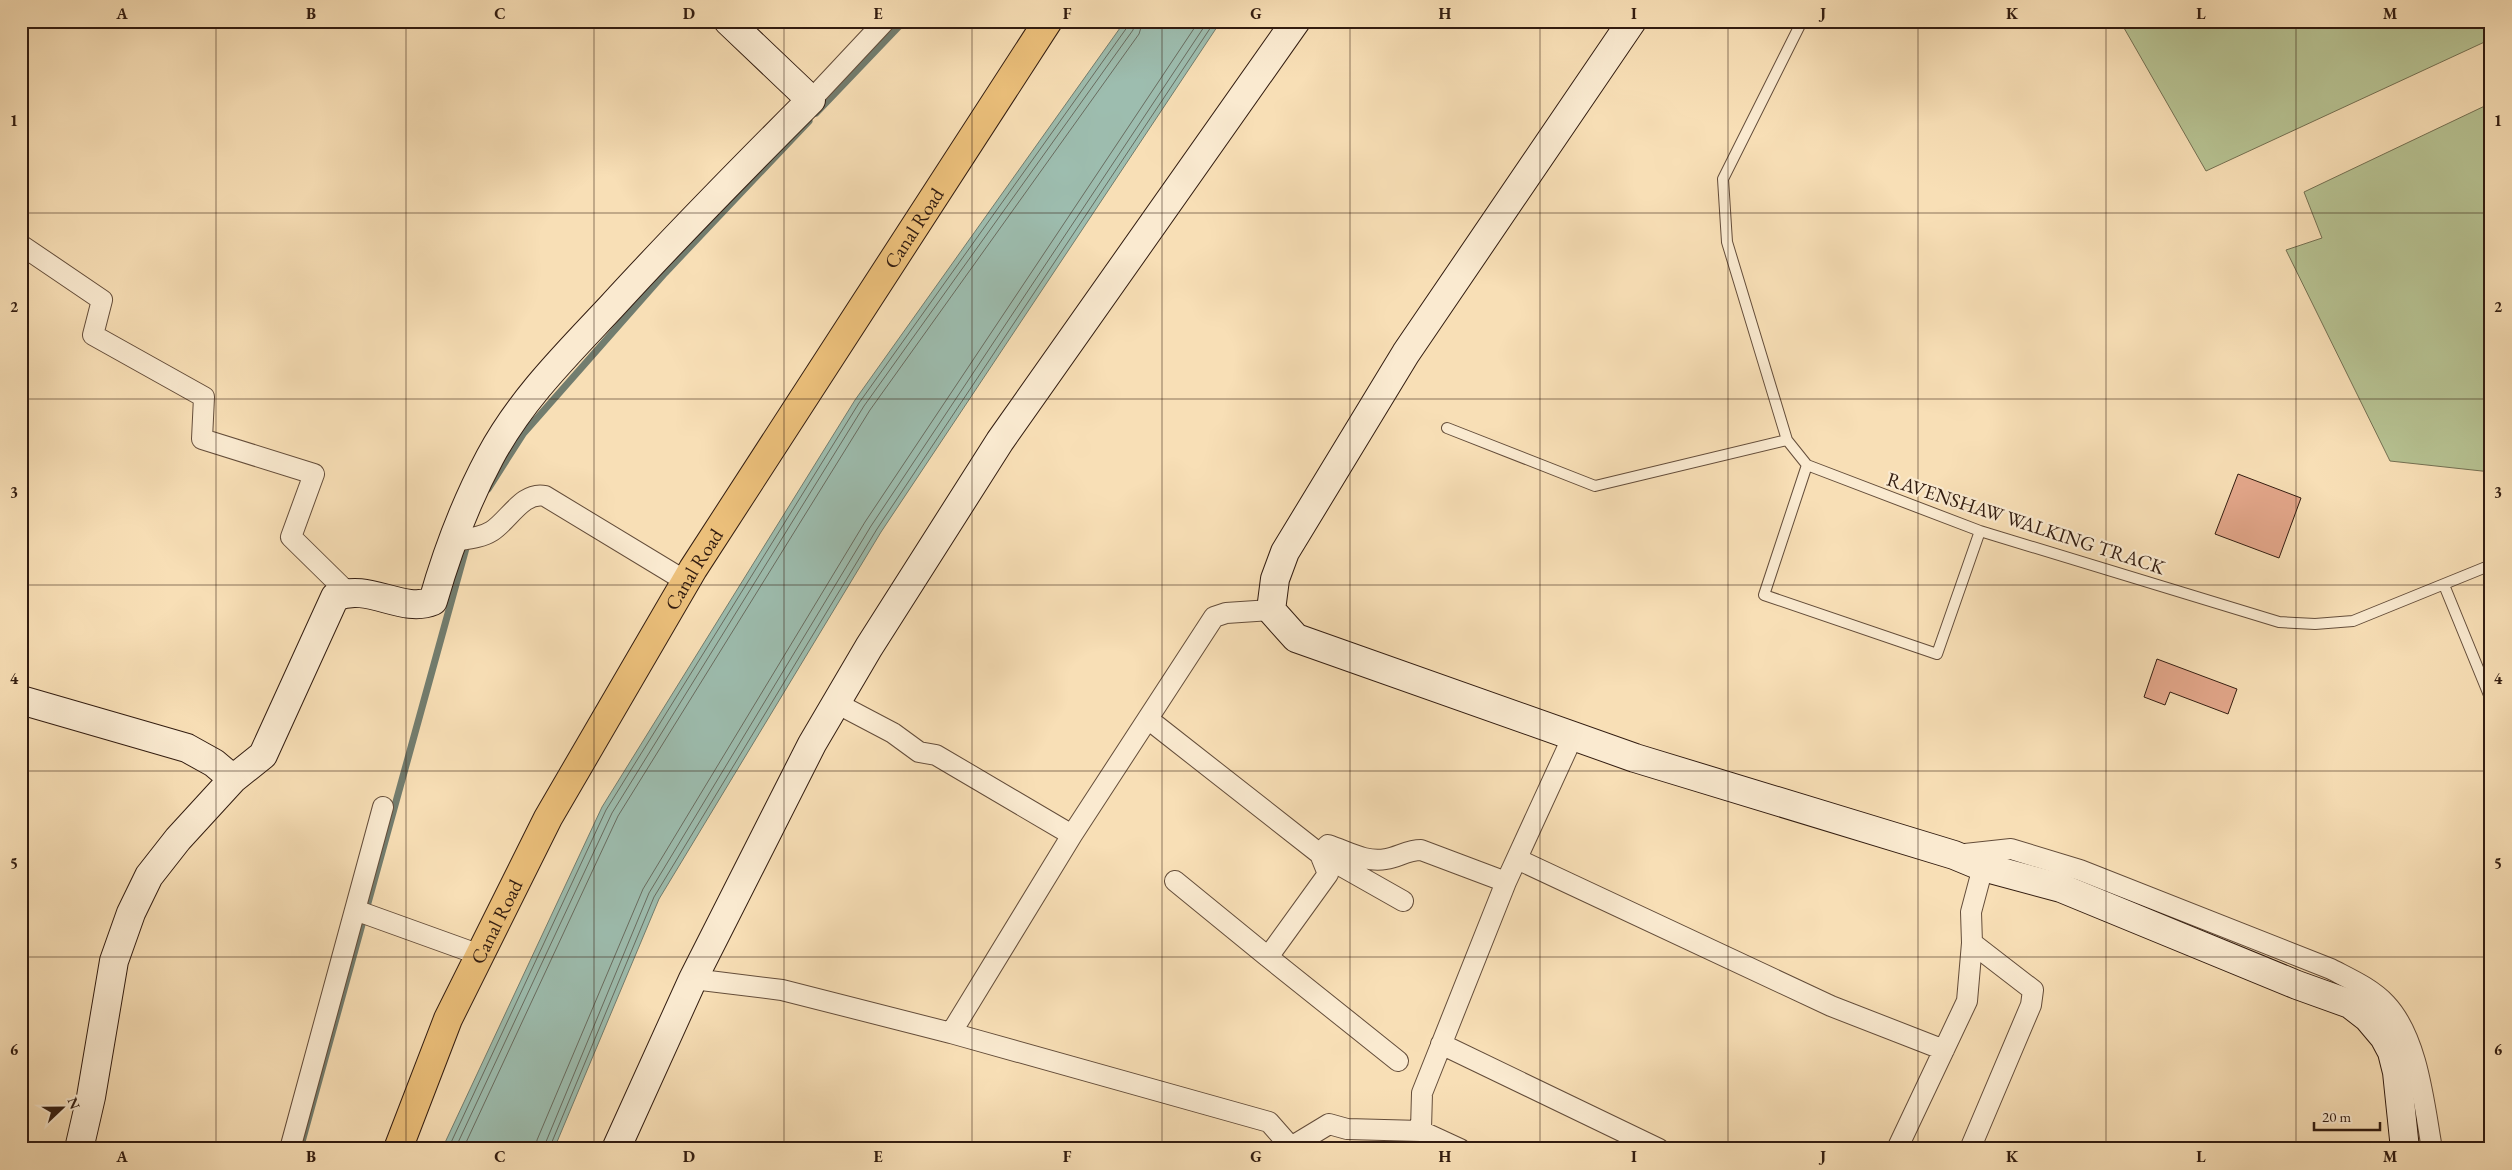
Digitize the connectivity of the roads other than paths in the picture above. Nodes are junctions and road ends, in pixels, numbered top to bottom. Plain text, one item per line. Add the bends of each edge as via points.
1 (728, 21) edge
2 (885, 21) edge
3 (1048, 21) edge
4 (1296, 21) edge
5 (1632, 21) edge
6 (1802, 21) edge
7 (811, 100) junction
8 (21, 244) edge
9 (1447, 428) dead end
10 (1787, 440) junction
11 (1807, 465) junction
12 (1980, 531) junction
13 (454, 541) junction
14 (2491, 565) edge
15 (688, 582) junction
16 (2444, 585) junction
17 (347, 592) junction
18 (1271, 610) junction
19 (21, 700) edge
20 (2491, 700) edge
21 (836, 703) junction
22 (1148, 719) junction
23 (1573, 736) junction
24 (233, 778) junction
25 (383, 807) dead end
26 (1072, 835) junction
27 (1320, 854) junction
28 (1954, 855) junction
29 (1517, 859) junction
30 (1983, 867) junction
31 (1175, 881) dead end
32 (1506, 882) junction
33 (1403, 901) dead end
34 (355, 910) junction
35 (1972, 943) junction
36 (480, 955) junction
37 (1268, 957) junction
38 (693, 979) junction
39 (951, 1033) junction
40 (1441, 1044) junction
41 (1944, 1050) junction
42 (1398, 1061) dead end
43 (1418, 1140) edge
44 (78, 1149) edge
45 (290, 1149) edge
46 (398, 1149) edge
47 (616, 1149) edge
48 (1460, 1149) edge
49 (1659, 1149) edge
50 (1898, 1149) edge
51 (1970, 1149) edge
52 (2405, 1149) edge
53 (2432, 1149) edge

1 - 7 main road
2 - 7 street
3 - 15 main road, Canal Road via 704,552
4 - 21 main road via 1000,441
5 - 18 main road via 1401,361 1285,552 1275,579
6 - 10 lane via 1723,179 1727,242
7 - 13 main road via 687,223 549,371 490,456
8 - 17 street via 102,300 93,335 204,397 202,439 314,474 291,537
9 - 10 lane via 1595,486
10 - 11 lane
11 - 12 lane, RAVENSHAW WALKING TRACK
11 - 12 lane via 1764,595 1937,654
12 - 16 lane, RAVENSHAW WALKING TRACK via 2278,622 2316,624 2353,621
13 - 15 street via 491,532 525,499 536,494
13 - 17 main road via 433,601 422,606
14 - 16 lane, RAVENSHAW WALKING TRACK
15 - 36 main road, Canal Road via 548,818
16 - 20 lane
17 - 24 main road via 335,597 263,755
18 - 22 street via 1226,613 1214,617
18 - 23 main road via 1296,638
19 - 24 main road via 187,748
21 - 26 street via 893,733 919,752 936,755
21 - 38 main road
22 - 26 street
22 - 27 street
23 - 28 main road via 1635,758
23 - 29 street
24 - 44 main road via 149,876 131,913 114,961 91,1097
25 - 34 street
26 - 39 street
27 - 32 street via 1328,845 1368,860 1387,859 1420,850
27 - 33 street
27 - 37 street via 1328,874
28 - 30 main road
28 - 53 street via 2011,849 2080,870 2361,985 2385,1002 2399,1019 2413,1055
29 - 32 street
29 - 41 street via 1831,1006
30 - 35 street via 1971,912
30 - 52 main road via 2061,888 2350,1004 2368,1018 2392,1052
31 - 37 street
32 - 40 street
34 - 36 street
34 - 45 street
35 - 41 street via 1967,1001
35 - 51 street via 2033,990 2032,1004
36 - 46 main road, Canal Road via 448,1019
37 - 42 street
38 - 39 street via 782,990
38 - 47 main road
39 - 43 street via 1270,1122 1291,1147 1329,1124
40 - 43 street via 1422,1093
40 - 49 street
41 - 50 street
43 - 48 street

